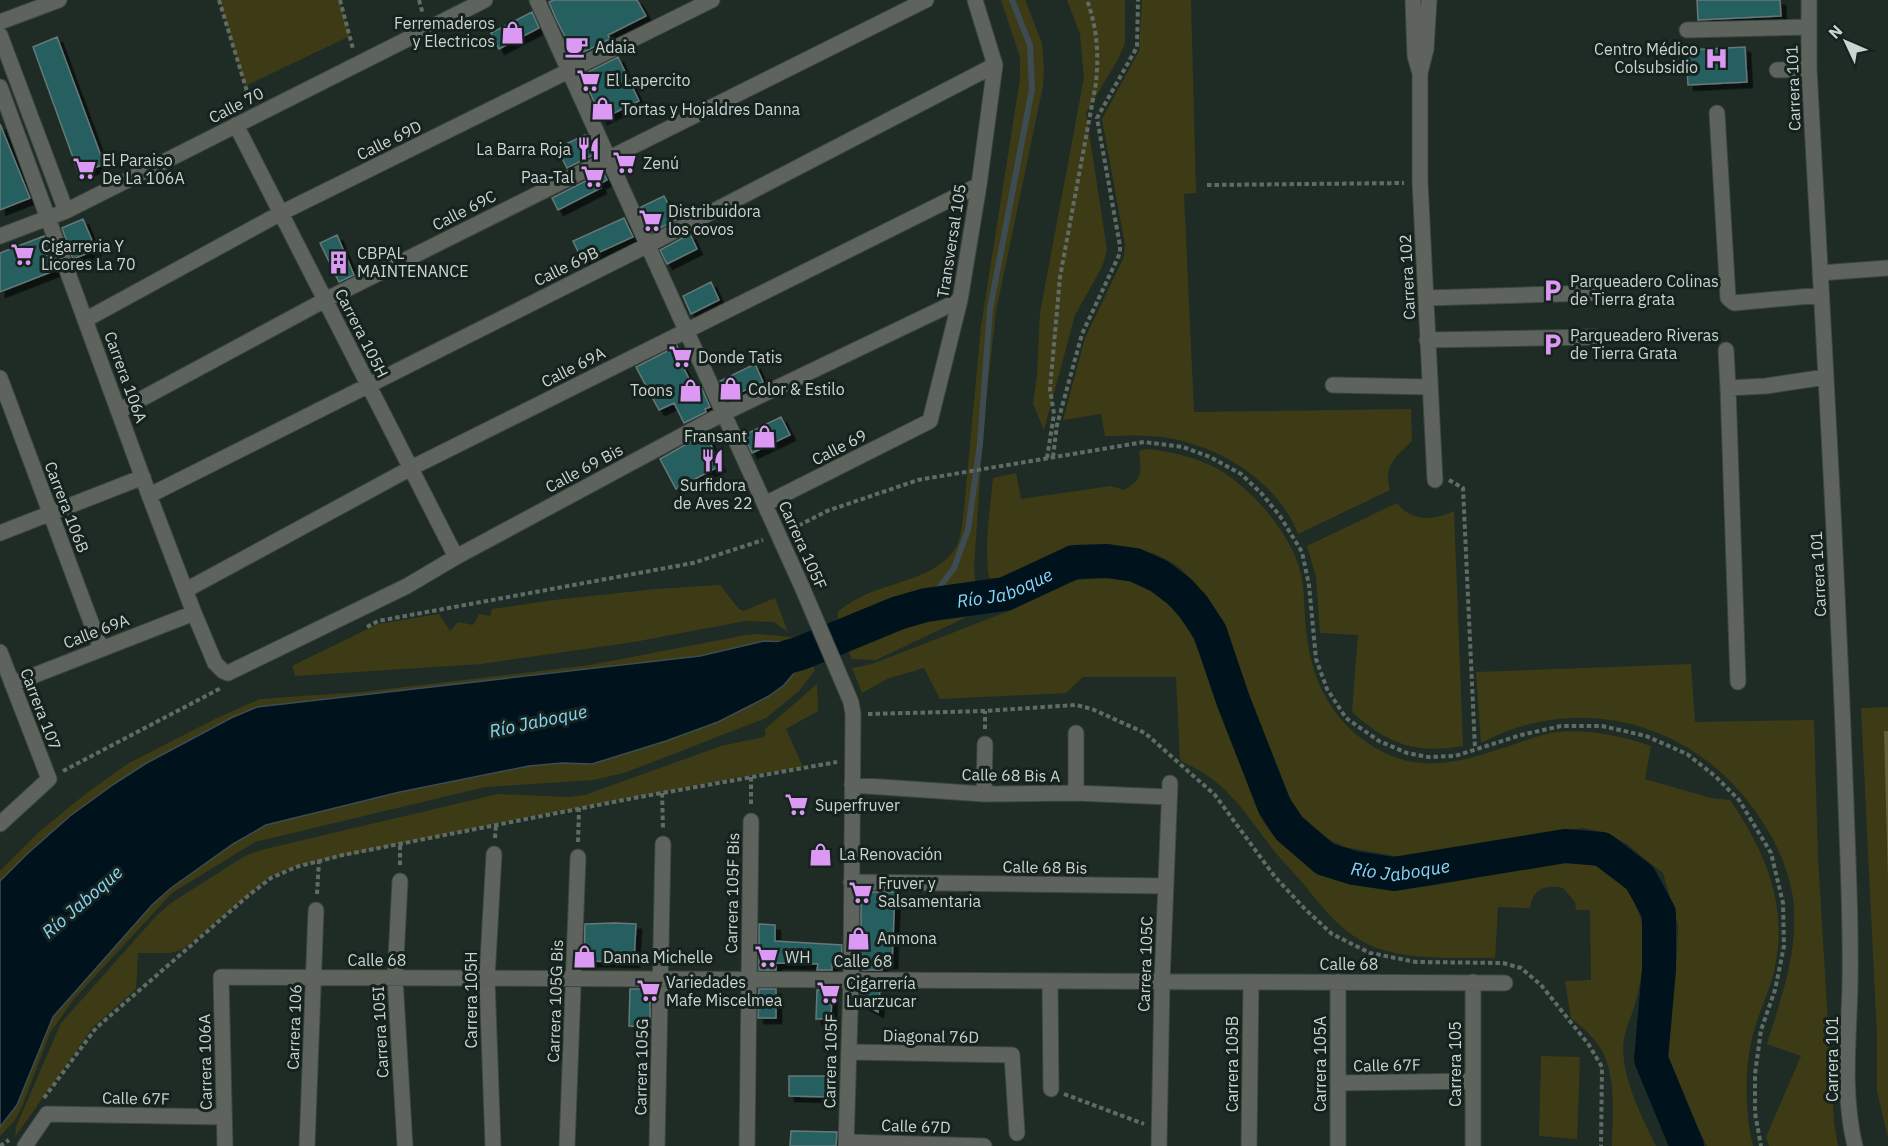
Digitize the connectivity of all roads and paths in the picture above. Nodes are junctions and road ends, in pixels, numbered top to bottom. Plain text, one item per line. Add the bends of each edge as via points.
1 (59, 0) edge
2 (219, 0) edge
3 (340, 0) edge
4 (484, 0) edge
5 (537, 0) edge
6 (712, 0) edge
7 (926, 0) edge
8 (975, 0) edge
9 (1087, 0) edge
10 (1138, 0) edge
11 (1413, 0) edge
12 (1429, 0) edge
13 (1809, 0) edge
14 (0, 22) edge
15 (1809, 27) junction
16 (1687, 30) dead end
17 (0, 35) edge
18 (358, 64) junction
19 (995, 65) junction
20 (1809, 69) junction
21 (1777, 70) dead end
22 (569, 71) junction
23 (1420, 73) junction
24 (0, 87) edge
25 (1717, 113) dead end
26 (5, 115) edge
27 (254, 116) junction
28 (236, 125) junction
29 (608, 158) junction
30 (1420, 182) junction
31 (979, 185) junction
32 (1207, 185) dead end
33 (66, 211) junction
34 (281, 213) junction
35 (49, 217) junction
36 (0, 236) edge
37 (648, 245) junction
38 (1888, 268) edge
39 (1820, 273) junction
40 (1594, 293) dead end
41 (1821, 295) junction
42 (1426, 298) junction
43 (324, 300) junction
44 (960, 300) junction
45 (85, 320) junction
46 (687, 331) junction
47 (1595, 337) dead end
48 (1427, 340) junction
49 (1726, 350) dead end
50 (1826, 377) junction
51 (0, 378) edge
52 (368, 384) junction
53 (1333, 385) dead end
54 (1430, 387) junction
55 (1728, 388) junction
56 (119, 411) junction
57 (724, 413) junction
58 (930, 421) joint
59 (1053, 457) junction
60 (1047, 458) junction
61 (411, 468) junction
62 (143, 477) junction
63 (1435, 477) joint
64 (150, 495) junction
65 (765, 504) junction
66 (50, 514) junction
67 (0, 533) edge
68 (779, 535) junction
69 (456, 557) junction
70 (186, 590) junction
71 (194, 612) junction
72 (359, 630) dead end
73 (101, 649) junction
74 (0, 652) edge
75 (226, 680) junction
76 (1738, 682) dead end
77 (12, 684) junction
78 (853, 714) junction
79 (1076, 733) dead end
80 (985, 744) dead end
81 (1475, 750) junction
82 (751, 777) dead end
83 (49, 779) junction
84 (852, 785) junction
85 (1170, 790) joint
86 (662, 793) dead end
87 (984, 794) junction
88 (1076, 794) junction
89 (579, 808) dead end
90 (751, 821) joint
91 (0, 824) edge
92 (400, 843) dead end
93 (663, 844) joint
94 (494, 854) dead end
95 (578, 857) joint
96 (319, 861) dead end
97 (400, 881) joint
98 (851, 882) junction
99 (1166, 886) junction
100 (316, 910) joint
101 (221, 977) joint
102 (314, 977) junction
103 (395, 978) junction
104 (487, 978) junction
105 (574, 978) junction
106 (661, 978) junction
107 (749, 979) junction
108 (851, 979) junction
109 (1050, 981) junction
110 (1251, 981) junction
111 (1162, 982) junction
112 (1338, 982) junction
113 (1473, 982) junction
114 (1505, 982) dead end
115 (849, 1052) junction
116 (1473, 1082) junction
117 (1338, 1083) junction
118 (1051, 1089) joint
119 (224, 1117) junction
120 (1159, 1129) junction
121 (1017, 1133) dead end
122 (846, 1144) edge
123 (25, 1146) edge
124 (225, 1146) edge
125 (307, 1146) edge
126 (405, 1146) edge
127 (493, 1146) edge
128 (567, 1146) edge
129 (657, 1146) edge
130 (747, 1146) edge
131 (984, 1146) edge
132 (1159, 1146) edge
133 (1249, 1146) edge
134 (1338, 1146) edge
135 (1473, 1146) edge
136 (1601, 1146) edge
137 (1761, 1146) edge
138 (1855, 1146) edge

1 - 14 street
2 - 27 path
3 - 18 path
4 - 18 street, Calle 70
5 - 22 street, Carrera 105F
6 - 22 street, Calle 69D
7 - 29 street, Calle 69C
8 - 19 street
9 - 60 path via 1097,38 1096,82 1057,297 1050,389 1054,414
10 - 59 path via 1137,47 1097,117 1120,253 1082,333 1057,425
11 - 23 street, Carrera 102 via 1415,57
12 - 23 street, Carrera 102 via 1426,49
13 - 15 street, Carrera 101
15 - 16 street
15 - 20 street, Carrera 101
17 - 33 street
18 - 27 street, Calle 70
19 - 31 street, Transversal 105
19 - 37 street, Calle 69B
20 - 21 street
20 - 39 street, Carrera 101
22 - 29 street, Carrera 105F
22 - 34 street, Calle 69D
23 - 30 street, Carrera 102
24 - 26 street, Carrera 106A
25 - 41 street via 1728,298 1734,303
26 - 35 street, Carrera 106A
27 - 28 street, Calle 70
28 - 33 street, Calle 70
28 - 34 street, Carrera 105H
29 - 37 street, Carrera 105F
29 - 43 street, Calle 69C
30 - 32 path
30 - 42 street, Carrera 102
31 - 44 street, Transversal 105
31 - 46 street, Calle 69A
33 - 35 street, Calle 70
34 - 43 street, Carrera 105H
34 - 45 street, Calle 69D
35 - 36 street, Calle 70
35 - 45 street, Carrera 106A
37 - 46 street, Carrera 105F
37 - 52 street, Calle 69B
38 - 39 street
39 - 41 street, Carrera 101
40 - 42 street
41 - 50 street, Carrera 101
42 - 48 street, Carrera 102
43 - 52 street, Carrera 105H
43 - 56 street, Calle 69C
44 - 57 street, Calle 69 Bis
44 - 58 street, Transversal 105
45 - 56 street, Carrera 106A
46 - 57 street, Carrera 105F
46 - 61 street, Calle 69A
47 - 48 street
48 - 54 street, Carrera 102
49 - 55 street
50 - 55 street
50 - 138 street, Carrera 101 via 1850,888 1848,1077
51 - 66 street, Carrera 106B
52 - 61 street, Carrera 105H
52 - 64 street, Calle 69B
53 - 54 street
54 - 63 street, Carrera 102
55 - 76 street
56 - 62 street, Carrera 106A
57 - 65 street, Carrera 105F
57 - 69 street, Calle 69 Bis
58 - 65 street, Calle 69
59 - 60 path
59 - 81 path via 1144,442 1183,447 1241,474 1280,516 1302,552 1316,659 1327,689 1346,718 1379,741 1407,753 1455,756
60 - 68 path via 918,480 827,511
61 - 69 street, Carrera 105H
61 - 70 street, Calle 69A
62 - 64 street, Carrera 106A
62 - 66 street
63 - 81 path via 1462,488
64 - 70 street, Carrera 106A
65 - 68 street, Carrera 105F
66 - 67 street
66 - 73 street, Carrera 106B
68 - 72 path via 693,563 378,621
68 - 78 street, Carrera 105F via 848,692
69 - 75 street, Calle 69 Bis
70 - 71 street, Carrera 106A
71 - 73 street, Calle 69A
71 - 75 street, Carrera 106A
73 - 77 street, Calle 69A
74 - 77 street, Carrera 107
75 - 83 path
77 - 83 street, Carrera 107
78 - 84 street, Carrera 105F
78 - 136 path via 1076,705 1145,733 1215,795 1275,877 1332,934 1370,953 1416,962 1503,963 1521,968 1541,985 1602,1067
79 - 88 street
80 - 87 street
81 - 137 path via 1561,726 1602,726 1647,736 1687,754 1739,800 1771,853 1783,903 1784,946 1761,1030 1755,1074 1755,1113
82 - 90 path
83 - 91 street
84 - 87 street, Calle 68 Bis A
84 - 98 street, Carrera 105F
85 - 88 street, Calle 68 Bis A
85 - 99 street, Carrera 105C
86 - 93 path
87 - 88 street, Calle 68 Bis A
89 - 95 path
90 - 107 street, Carrera 105F Bis
92 - 97 path
93 - 106 street, Carrera 105G
94 - 104 street, Carrera 105H
95 - 105 street, Carrera 105G Bis
96 - 100 path
97 - 103 street, Carrera 105I
98 - 99 street, Calle 68 Bis
98 - 108 street, Carrera 105F
99 - 111 street, Carrera 105C
100 - 102 street, Carrera 106
101 - 102 street, Calle 68
101 - 119 street, Carrera 106A
102 - 103 street, Calle 68
102 - 125 street, Carrera 106
103 - 104 street, Calle 68
103 - 126 street, Carrera 105I
104 - 105 street, Calle 68
104 - 127 street, Carrera 105H
105 - 106 street, Calle 68
105 - 128 street, Carrera 105G Bis
106 - 107 street, Calle 68
106 - 129 street, Carrera 105G
107 - 108 street, Calle 68
107 - 130 street, Carrera 105F Bis
108 - 109 street, Calle 68
108 - 115 street, Carrera 105F
109 - 111 street, Calle 68
109 - 118 street
110 - 111 street, Calle 68
110 - 112 street, Calle 68
110 - 133 street, Carrera 105B
111 - 120 street, Carrera 105C
112 - 113 street, Calle 68
112 - 117 street, Carrera 105A
113 - 114 street, Calle 68
113 - 116 street, Carrera 105
115 - 121 street, Diagonal 76D via 1012,1055
115 - 122 street, Carrera 105F
116 - 117 street, Calle 67F
116 - 135 street, Carrera 105
117 - 134 street, Carrera 105A
118 - 120 path
119 - 123 street, Calle 67F via 47,1114
119 - 124 street, Carrera 106A
120 - 132 street, Carrera 105C
122 - 131 street, Calle 67D

